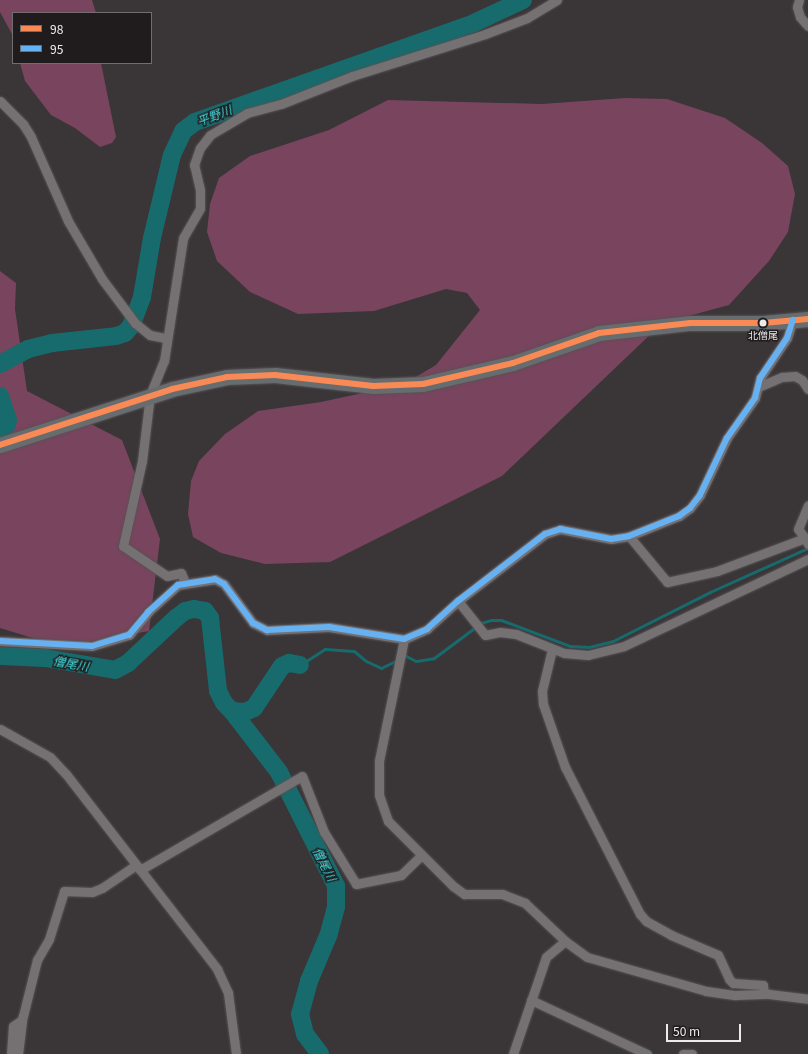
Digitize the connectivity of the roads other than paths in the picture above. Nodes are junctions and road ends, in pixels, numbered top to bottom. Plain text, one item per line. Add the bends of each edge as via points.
1 (558, 0) edge
2 (799, 0) edge
3 (808, 26) edge
4 (0, 101) edge
5 (808, 319) edge
6 (793, 320) junction
7 (166, 338) junction
8 (758, 387) junction
9 (808, 389) edge
10 (150, 395) junction
11 (0, 445) edge
12 (808, 506) edge
13 (629, 536) junction
14 (806, 541) edge
15 (808, 560) edge
16 (186, 582) junction
17 (458, 601) junction
18 (404, 639) junction
19 (0, 641) edge
20 (552, 648) junction
21 (0, 729) edge
22 (422, 855) junction
23 (138, 867) junction
24 (565, 941) junction
25 (764, 994) junction
26 (808, 999) edge
27 (531, 1000) junction
28 (22, 1020) junction
29 (10, 1054) edge
30 (18, 1054) edge
31 (236, 1054) edge
32 (513, 1054) edge
33 (647, 1054) edge
34 (683, 1054) edge
35 (692, 1054) edge

1 - 7 street via 527,18 485,34 352,76 282,104 247,113 210,135 200,148 194,165 200,208 183,238
2 - 3 street via 797,7 800,17
4 - 7 street via 23,124 31,137 68,221 102,279 135,323 150,335
5 - 6 highway
6 - 8 street via 787,338 768,362
6 - 10 highway via 690,323 599,333 512,363 423,384 372,386 300,376 251,376 200,382
7 - 10 street via 164,361
8 - 9 street via 782,377 795,376 802,380
8 - 13 street via 755,398 727,438 700,495 690,508 679,516
10 - 11 highway
10 - 16 street via 142,461 123,546 167,576 181,572
12 - 14 street via 798,530
13 - 14 street via 667,582 717,571
13 - 17 street via 611,539 560,529 545,534
15 - 20 street via 607,652 588,656 564,653
16 - 18 street via 215,580 224,584 253,623 267,630 328,627
16 - 19 street via 169,591 129,635 92,646
17 - 18 street via 427,629
17 - 20 street via 485,635 500,632 516,634
18 - 22 street via 379,761 379,795 388,821
20 - 25 street via 542,690 543,704 566,767 640,914 646,921 671,935 718,955 733,983 763,985
21 - 23 street via 50,757
22 - 23 street via 401,875 356,884 324,832 302,776
22 - 24 street via 464,894 502,894 525,903
23 - 28 street via 92,892 64,890 48,938 37,960
23 - 31 street via 217,969 228,993
24 - 25 street via 587,957 706,991 736,995
24 - 27 street via 546,957
25 - 26 street
27 - 32 street
27 - 33 street
28 - 29 street via 13,1026
28 - 30 street
34 - 35 street

